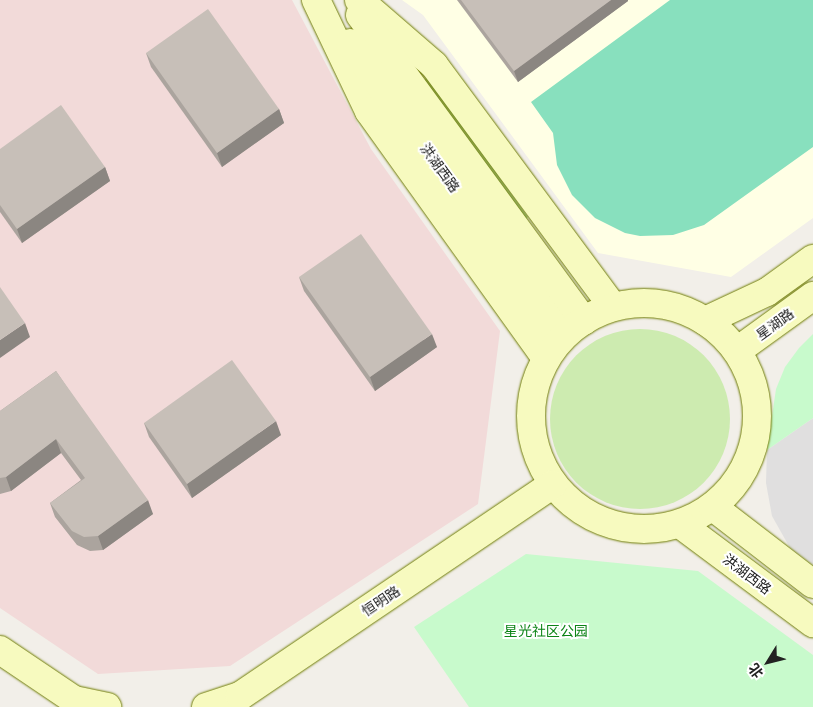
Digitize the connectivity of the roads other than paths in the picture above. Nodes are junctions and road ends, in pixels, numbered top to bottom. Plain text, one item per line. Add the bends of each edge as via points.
1 (318, 0) edge
2 (348, 0) edge
3 (359, 0) edge
4 (813, 260) edge
5 (813, 296) edge
6 (613, 308) junction
7 (584, 321) junction
8 (704, 321) junction
9 (561, 336) junction
10 (737, 351) junction
11 (546, 358) junction
12 (552, 485) junction
13 (713, 507) junction
14 (680, 524) junction
15 (813, 584) edge
16 (813, 623) edge
17 (0, 650) edge
18 (106, 707) edge
19 (206, 707) edge

1 - 9 main road, 洪湖西路
1 - 11 main road via 369,111
2 - 7 main road, 洪湖西路
3 - 6 main road via 434,65
4 - 8 main road via 767,292
5 - 10 main road, 星湖路
6 - 7 main road
6 - 8 main road via 656,303 689,312
7 - 9 main road
8 - 10 main road via 719,330
9 - 11 main road
10 - 13 main road via 754,388 758,420 752,453 737,483
11 - 12 main road via 534,388 531,420 537,452
12 - 14 main road via 576,506 608,524 644,530
12 - 19 main road, 恒明路 via 240,696
13 - 14 main road
13 - 15 main road
14 - 16 main road, 洪湖西路
17 - 18 main road via 74,700

